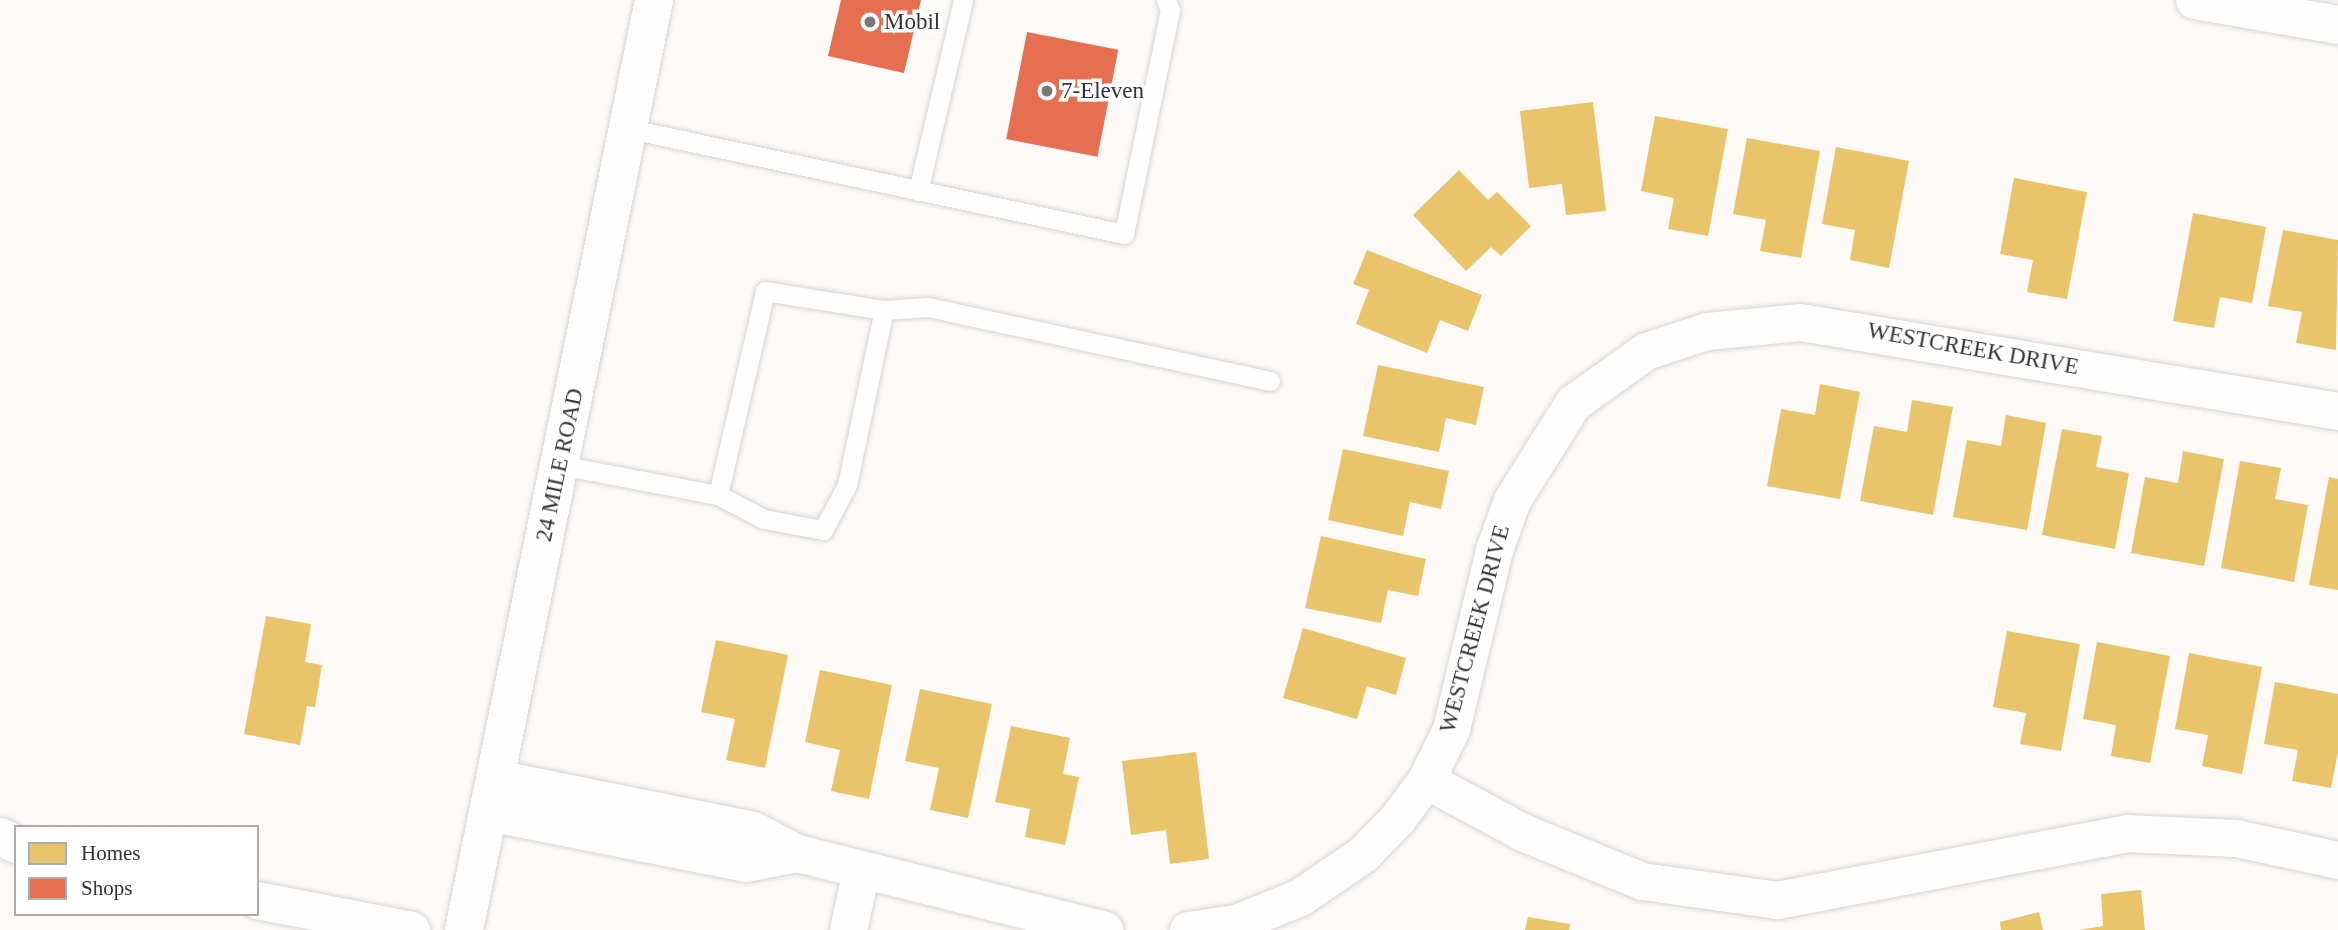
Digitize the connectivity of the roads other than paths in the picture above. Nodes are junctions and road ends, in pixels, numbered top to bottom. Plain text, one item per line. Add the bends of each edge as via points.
1 (654, 0) edge
2 (963, 0) edge
3 (1166, 0) edge
4 (2195, 0) edge
5 (2338, 25) edge
6 (630, 129) junction
7 (918, 191) junction
8 (884, 310) junction
9 (1270, 381) dead end
10 (2338, 411) edge
11 (560, 465) junction
12 (718, 495) junction
13 (1426, 780) junction
14 (492, 795) junction
15 (2328, 858) edge
16 (861, 870) junction
17 (259, 900) edge
18 (411, 930) edge
19 (464, 930) edge
20 (848, 930) edge
21 (1105, 930) edge
22 (1188, 930) edge

1 - 6 street, 24 MILE ROAD
2 - 7 lane
3 - 7 lane via 1170,10 1124,234
4 - 5 street
6 - 7 lane
6 - 11 street, 24 MILE ROAD
8 - 9 lane via 928,307
8 - 12 lane via 765,291
8 - 12 lane via 847,485 823,530 764,519
10 - 13 street, WESTCREEK DRIVE via 1800,322 1707,331 1646,351 1573,402 1511,500 1494,550 1451,730
11 - 12 lane
11 - 14 street, 24 MILE ROAD
13 - 15 street via 1522,832 1642,881 1777,900 2127,833 2236,838
13 - 22 street, WESTCREEK DRIVE via 1382,837 1321,884 1236,923
14 - 16 street via 664,829 753,830 797,853
14 - 19 street, 24 MILE ROAD
16 - 20 street
16 - 21 street
17 - 18 street

